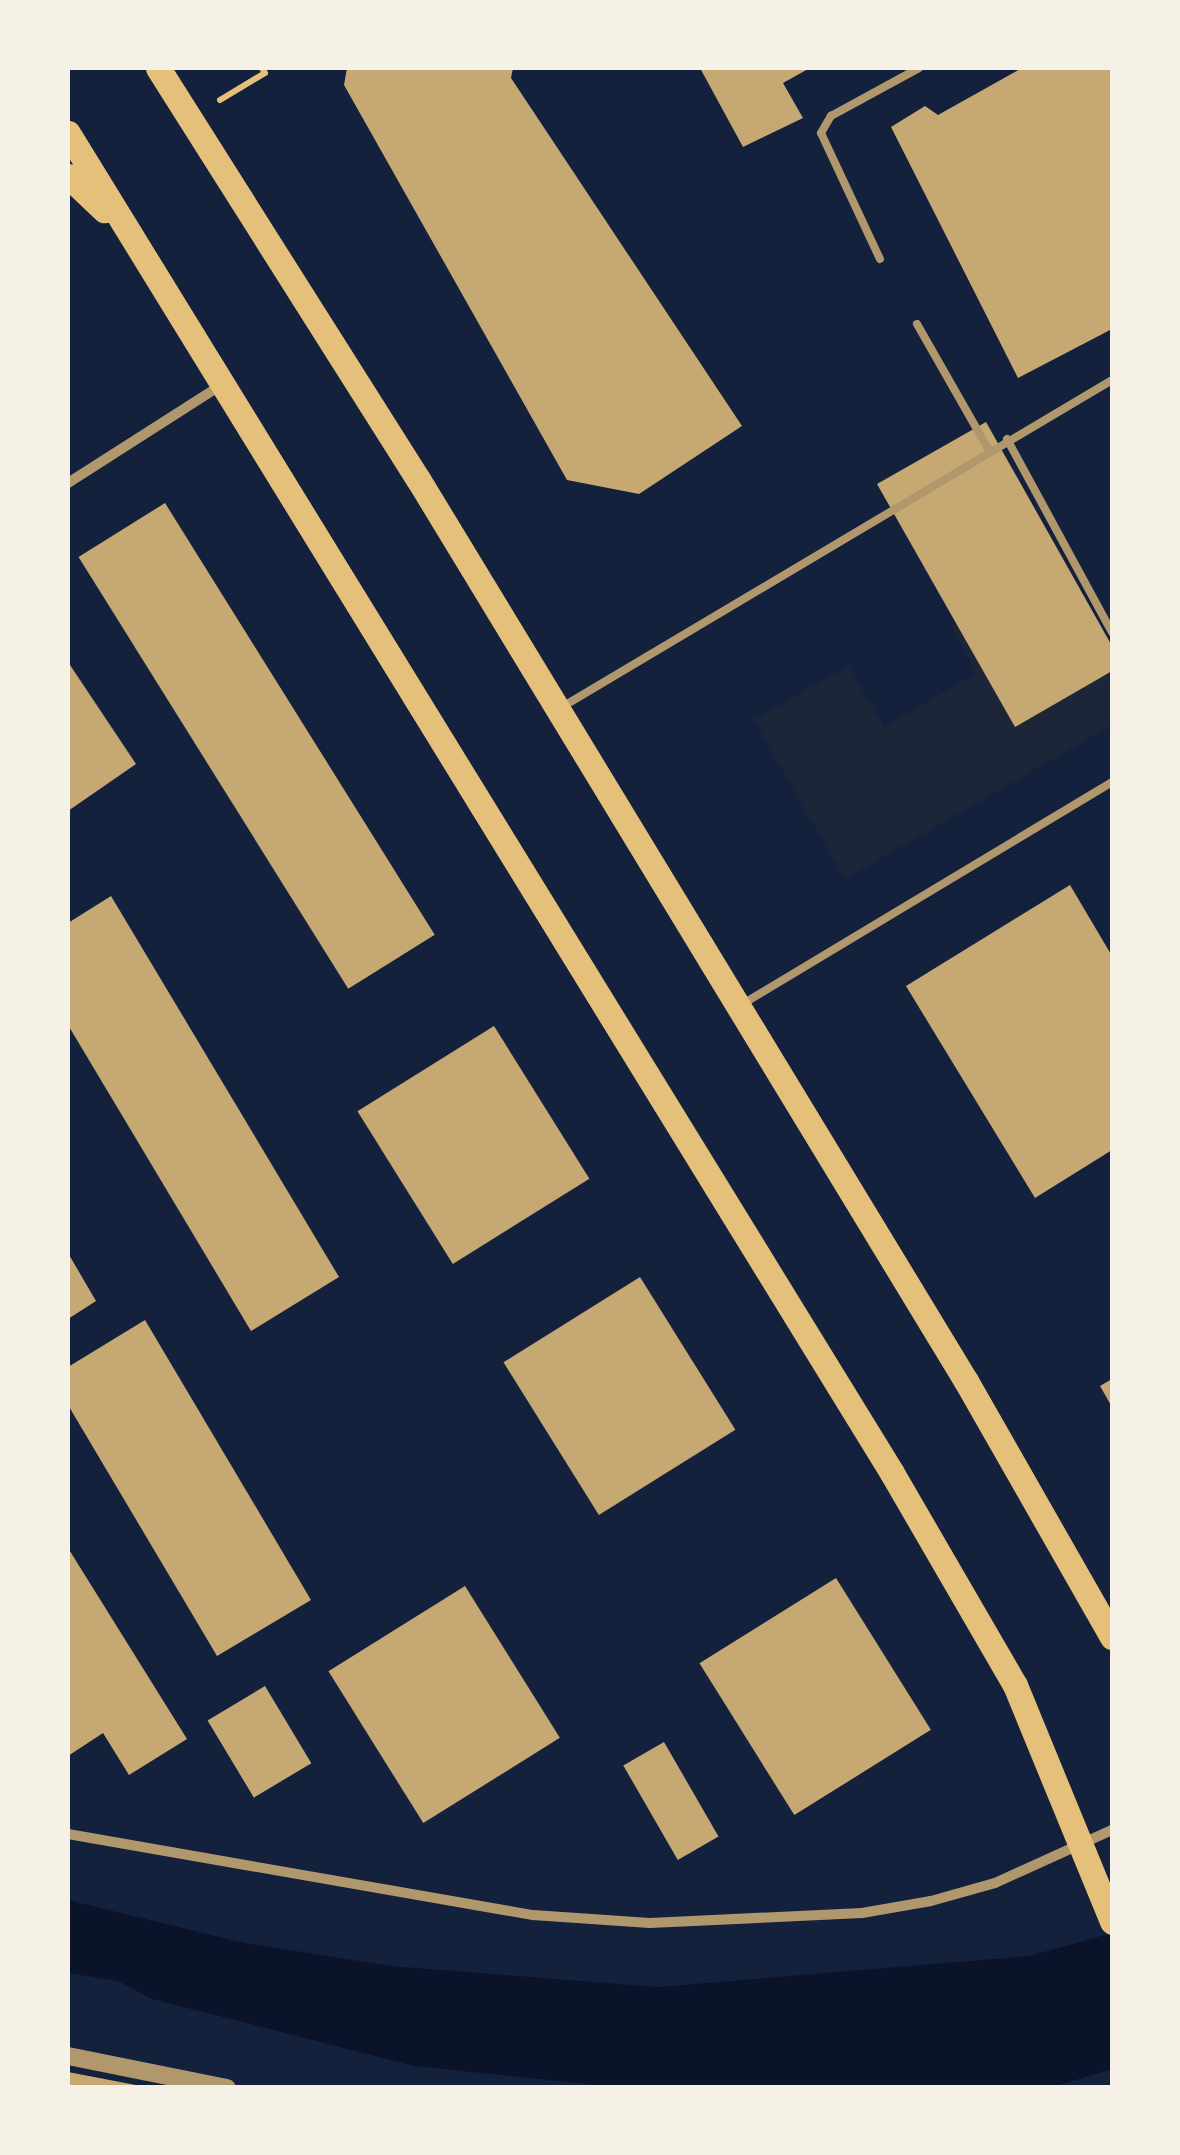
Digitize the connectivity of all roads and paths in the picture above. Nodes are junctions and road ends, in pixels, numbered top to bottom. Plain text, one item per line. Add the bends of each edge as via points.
1 (158, 68) edge
2 (262, 68) edge
3 (919, 68) edge
4 (190, 118) junction
5 (68, 132) edge
6 (68, 176) edge
7 (137, 243) junction
8 (880, 259) dead end
9 (917, 324) dead end
10 (1112, 380) edge
11 (225, 382) junction
12 (1008, 439) junction
13 (988, 450) junction
14 (68, 483) edge
15 (1112, 632) edge
16 (558, 710) junction
17 (1112, 782) edge
18 (738, 1008) junction
19 (1112, 1637) edge
20 (1112, 1830) edge
21 (68, 1834) edge
22 (1084, 1844) junction
23 (1112, 1919) edge
24 (68, 2056) edge
25 (227, 2088) edge

1 - 4 main road
2 - 4 path
3 - 8 lane via 831,116 821,134
4 - 16 main road
5 - 7 main road
6 - 7 main road
7 - 11 main road
9 - 13 lane
10 - 12 lane
11 - 14 street
11 - 22 main road via 892,1473 1015,1685
12 - 13 lane
12 - 15 lane
13 - 16 lane
16 - 18 main road
17 - 18 lane
18 - 19 main road via 966,1381
20 - 22 street
21 - 22 street via 533,1914 650,1923 862,1913 931,1901 995,1883
22 - 23 main road
24 - 25 street

